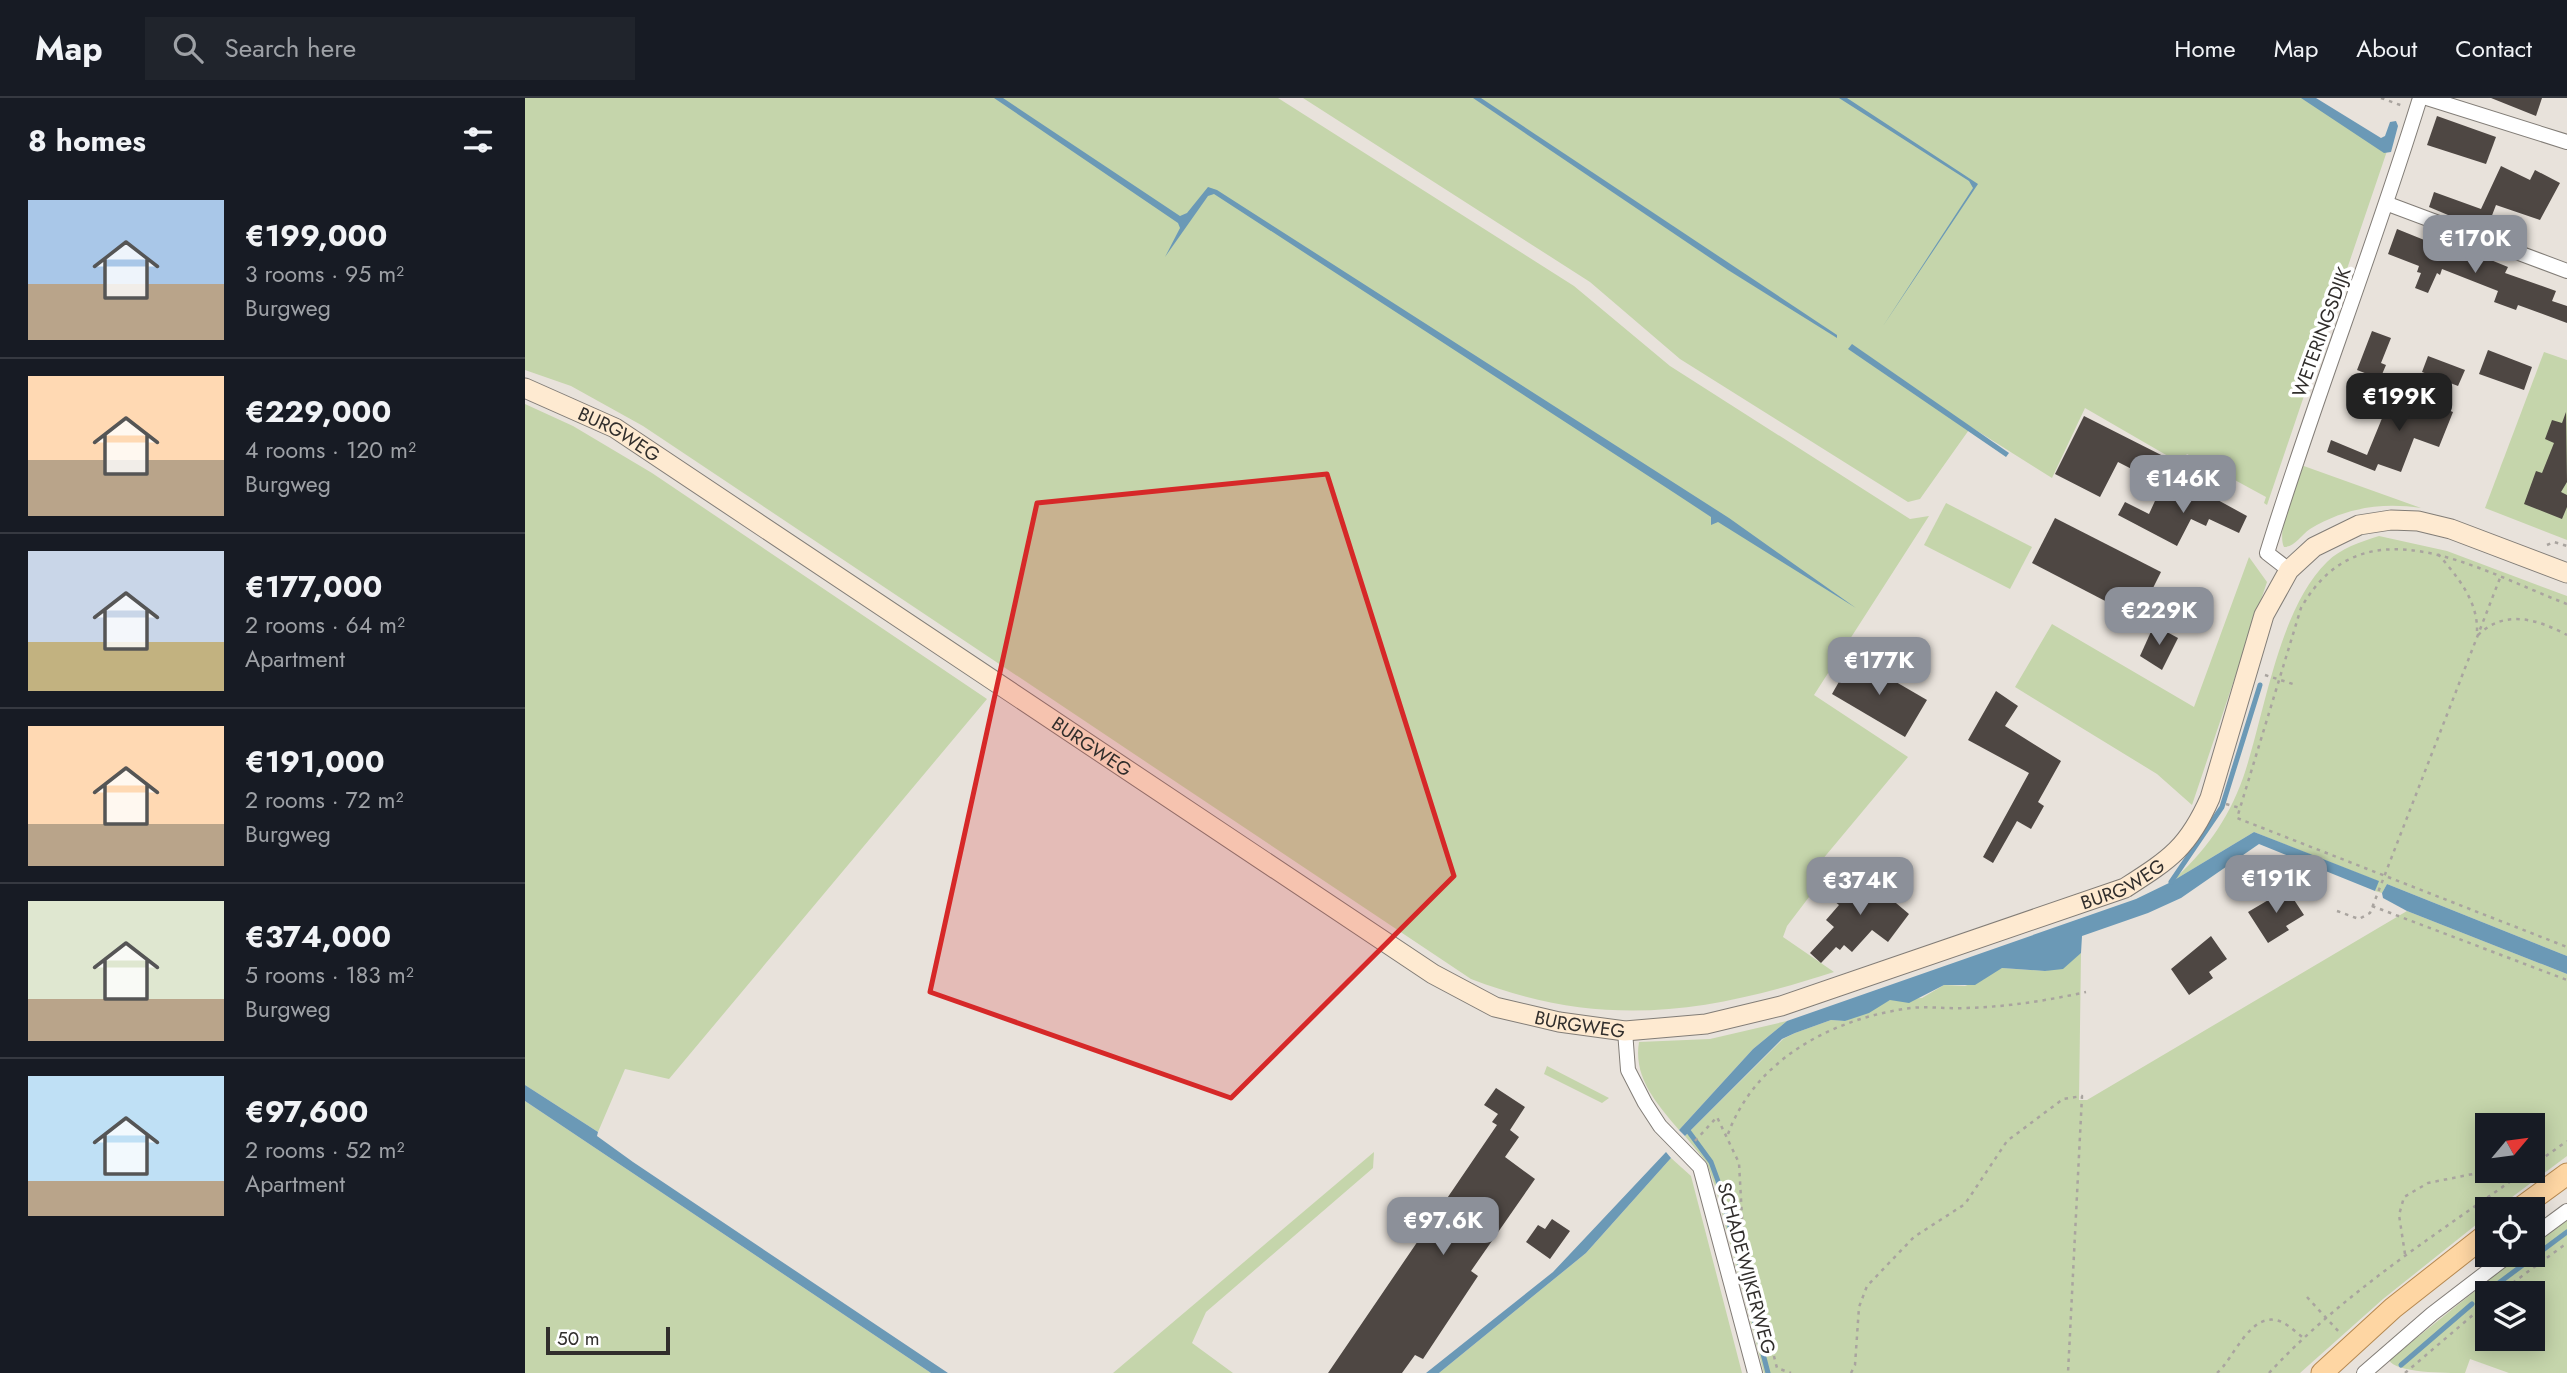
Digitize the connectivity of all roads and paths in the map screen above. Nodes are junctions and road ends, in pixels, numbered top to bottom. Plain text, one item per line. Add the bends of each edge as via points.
1 (2381, 98) edge
2 (2427, 98) edge
3 (2418, 104) edge
4 (2567, 142) edge
5 (2388, 204) junction
6 (2567, 271) edge
7 (525, 388) edge
8 (2567, 546) edge
9 (2537, 550) dead end
10 (2438, 554) junction
11 (2289, 570) junction
12 (2567, 573) edge
13 (2500, 578) junction
14 (2567, 604) edge
15 (2567, 635) edge
16 (2476, 636) junction
17 (2247, 670) junction
18 (2278, 680) junction
19 (2296, 685) dead end
20 (2225, 804) dead end
21 (2240, 808) junction
22 (2386, 876) junction
23 (2372, 906) junction
24 (2337, 911) dead end
25 (2567, 947) edge
26 (2567, 980) edge
27 (2086, 992) dead end
28 (1625, 1031) junction
29 (1728, 1134) junction
30 (1697, 1139) dead end
31 (2567, 1141) edge
32 (2545, 1157) edge
33 (2475, 1174) edge
34 (2567, 1174) edge
35 (2509, 1183) edge
36 (2535, 1197) edge
37 (2567, 1211) edge
38 (2545, 1227) edge
39 (2475, 1243) edge
40 (2567, 1243) edge
41 (2406, 1254) junction
42 (2493, 1267) edge
43 (2515, 1281) edge
44 (2307, 1297) dead end
45 (2475, 1313) edge
46 (2327, 1319) junction
47 (2305, 1339) junction
48 (1777, 1368) junction
49 (1755, 1373) edge
50 (1779, 1373) edge
51 (1791, 1373) edge
52 (1851, 1373) edge
53 (2068, 1373) edge
54 (2217, 1373) edge
55 (2269, 1373) edge
56 (2322, 1373) edge
57 (2364, 1373) edge
58 (2405, 1373) edge

1 - 3 path
2 - 4 street
3 - 5 street, WETERINGSDIJK
5 - 6 street
5 - 11 street, WETERINGSDIJK via 2267,553
7 - 28 main road, BURGWEG via 615,428 1433,974 1495,1007
8 - 9 path via 2554,541
10 - 13 path
10 - 16 path via 2463,585 2477,619
10 - 18 path via 2389,548 2366,551 2335,565 2314,585 2301,608
11 - 12 main road, BURGWEG via 2314,547 2344,530 2404,520 2451,529
11 - 17 main road, BURGWEG via 2264,615
13 - 14 path
13 - 16 path
15 - 16 path via 2538,620 2512,618 2489,624
16 - 22 path
17 - 18 path
17 - 28 main road, BURGWEG via 2198,825 2175,856 2126,888 1781,1006 1706,1024
18 - 19 path
18 - 21 path
20 - 21 path
21 - 22 path via 2237,818
22 - 23 path
22 - 25 path
23 - 24 path via 2370,913 2359,919
23 - 26 path
27 - 29 path via 2035,1004 1911,1008 1858,1021 1784,1055 1737,1109
28 - 49 street, SCHADEWIJKERWEG via 1628,1070 1645,1103 1660,1126 1700,1167
29 - 30 path via 1717,1117
29 - 48 path via 1739,1163 1743,1235
31 - 32 path
33 - 41 path via 2428,1183 2404,1197 2399,1215
34 - 36 main road
35 - 41 path
37 - 38 street
39 - 56 main road via 2393,1308
40 - 43 path
41 - 46 path
42 - 57 street
44 - 46 path
45 - 58 path
46 - 47 path
47 - 54 path via 2281,1321 2265,1322 2242,1337 2228,1364
47 - 55 path
48 - 50 path
48 - 51 path
52 - 53 path via 1859,1307 1867,1286 1914,1237 1965,1204 2007,1141 2063,1099 2082,1096

